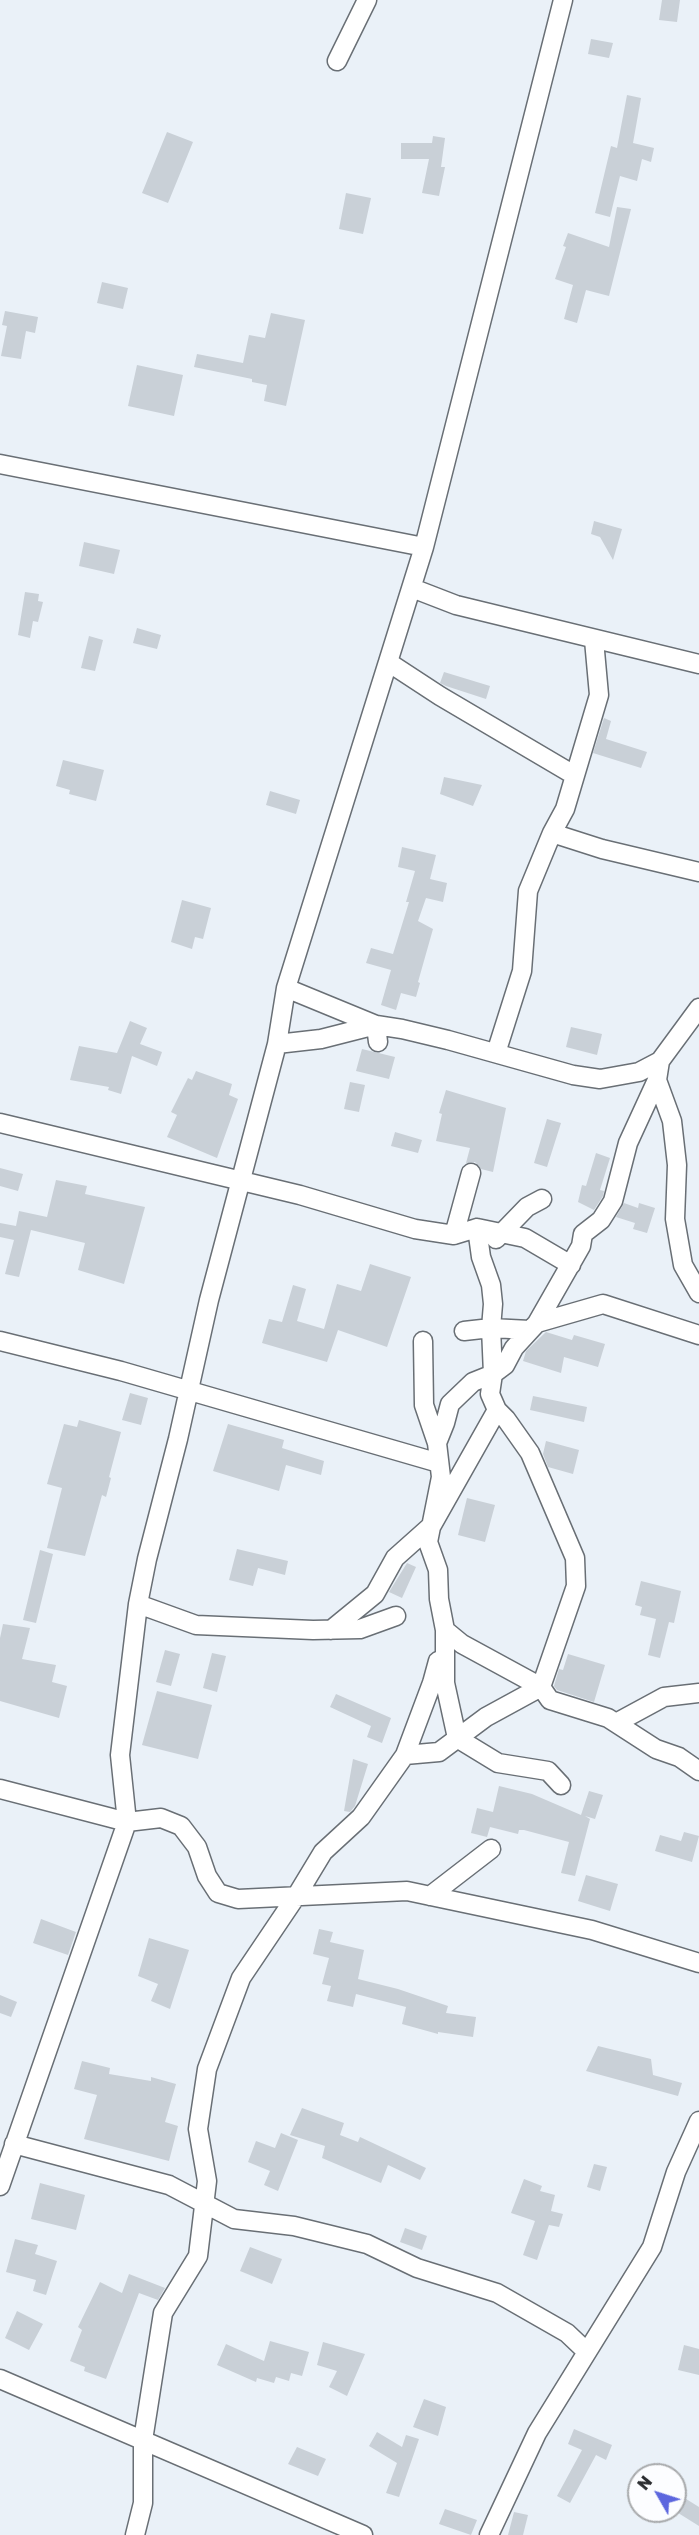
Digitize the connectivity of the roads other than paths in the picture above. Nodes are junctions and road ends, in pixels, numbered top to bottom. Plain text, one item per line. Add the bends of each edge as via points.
1 (367, 0) edge
2 (563, 0) edge
3 (337, 61) dead end
4 (0, 464) edge
5 (424, 547) junction
6 (411, 588) junction
7 (594, 640) junction
8 (388, 662) junction
9 (699, 664) edge
10 (574, 775) junction
11 (552, 833) junction
12 (699, 872) edge
13 (286, 988) junction
14 (697, 1019) edge
15 (377, 1034) junction
16 (277, 1044) junction
17 (495, 1053) junction
18 (660, 1061) junction
19 (657, 1080) junction
20 (0, 1123) edge
21 (471, 1173) dead end
22 (240, 1180) junction
23 (542, 1199) dead end
24 (477, 1228) junction
25 (501, 1233) junction
26 (454, 1235) junction
27 (481, 1257) junction
28 (571, 1265) junction
29 (699, 1293) edge
30 (533, 1327) junction
31 (491, 1328) junction
32 (464, 1331) dead end
33 (699, 1335) edge
34 (0, 1341) edge
35 (423, 1341) dead end
36 (493, 1374) junction
37 (190, 1391) junction
38 (424, 1402) junction
39 (450, 1404) junction
40 (497, 1410) junction
41 (437, 1443) junction
42 (439, 1463) junction
43 (432, 1525) junction
44 (138, 1604) junction
45 (396, 1616) dead end
46 (331, 1630) junction
47 (445, 1630) junction
48 (541, 1687) junction
49 (699, 1693) edge
50 (616, 1723) junction
51 (458, 1738) junction
52 (405, 1755) junction
53 (699, 1771) edge
54 (561, 1785) dead end
55 (0, 1788) edge
56 (127, 1822) junction
57 (491, 1849) dead end
58 (297, 1895) junction
59 (430, 1896) junction
60 (697, 1957) edge
61 (699, 2121) edge
62 (14, 2144) junction
63 (0, 2186) edge
64 (205, 2204) junction
65 (586, 2352) junction
66 (0, 2379) edge
67 (143, 2440) junction
68 (135, 2535) edge
69 (363, 2535) edge
70 (489, 2535) edge

1 - 3 street
2 - 5 street
4 - 5 street
5 - 6 street
6 - 7 street via 456,605
6 - 8 street
7 - 9 street
7 - 10 street via 599,694
8 - 10 street
8 - 13 street
10 - 11 street via 565,809
11 - 12 street
11 - 17 street via 528,891 522,971
13 - 15 street
13 - 16 street
14 - 18 street
15 - 16 street
15 - 17 street via 402,1029
16 - 22 street
17 - 18 street via 573,1075 600,1078 639,1072
18 - 19 street
19 - 28 street via 628,1143 613,1201 601,1220 583,1234
19 - 29 street via 672,1120 677,1165 675,1219 683,1265
20 - 22 street
21 - 26 street
22 - 26 street via 415,1229
22 - 37 street
23 - 25 street via 527,1207
24 - 25 street
24 - 26 street
24 - 27 street
25 - 27 street
25 - 28 street via 525,1238
27 - 31 street via 491,1285
28 - 30 street
30 - 31 street
30 - 33 street via 603,1304
30 - 36 street via 505,1365
31 - 32 street
31 - 36 street
34 - 37 street
35 - 38 street
36 - 39 street via 474,1382
36 - 40 street via 490,1394
37 - 42 street
37 - 44 street
38 - 39 street
38 - 41 street
39 - 41 street
40 - 43 street
40 - 48 street via 530,1453 575,1558 576,1586
41 - 42 street
42 - 43 street via 441,1477
43 - 46 street via 395,1558 375,1594
43 - 47 street via 428,1542 438,1570
44 - 46 street via 196,1625
44 - 56 street via 120,1755
45 - 46 street via 360,1629
47 - 48 street via 462,1644
47 - 51 street via 445,1683
47 - 52 street via 432,1683
48 - 50 street via 550,1700
48 - 51 street via 486,1717
49 - 50 street via 664,1697
50 - 53 street
51 - 52 street via 440,1752
51 - 54 street via 498,1764 548,1771
52 - 58 street via 362,1817 323,1852
55 - 56 street
56 - 58 street via 161,1818 181,1826 197,1847 218,1893 238,1899
56 - 62 street
57 - 59 street
58 - 59 street via 407,1891
58 - 64 street via 242,1978 207,2068 198,2129 207,2181
59 - 60 street
61 - 65 street via 676,2172 652,2247
62 - 63 street
62 - 64 street via 169,2185
64 - 65 street via 234,2219 294,2226 367,2244 417,2268 497,2293 567,2333
64 - 67 street via 198,2256 164,2313
65 - 70 street via 537,2433
66 - 67 street
67 - 68 street via 143,2503
67 - 69 street

